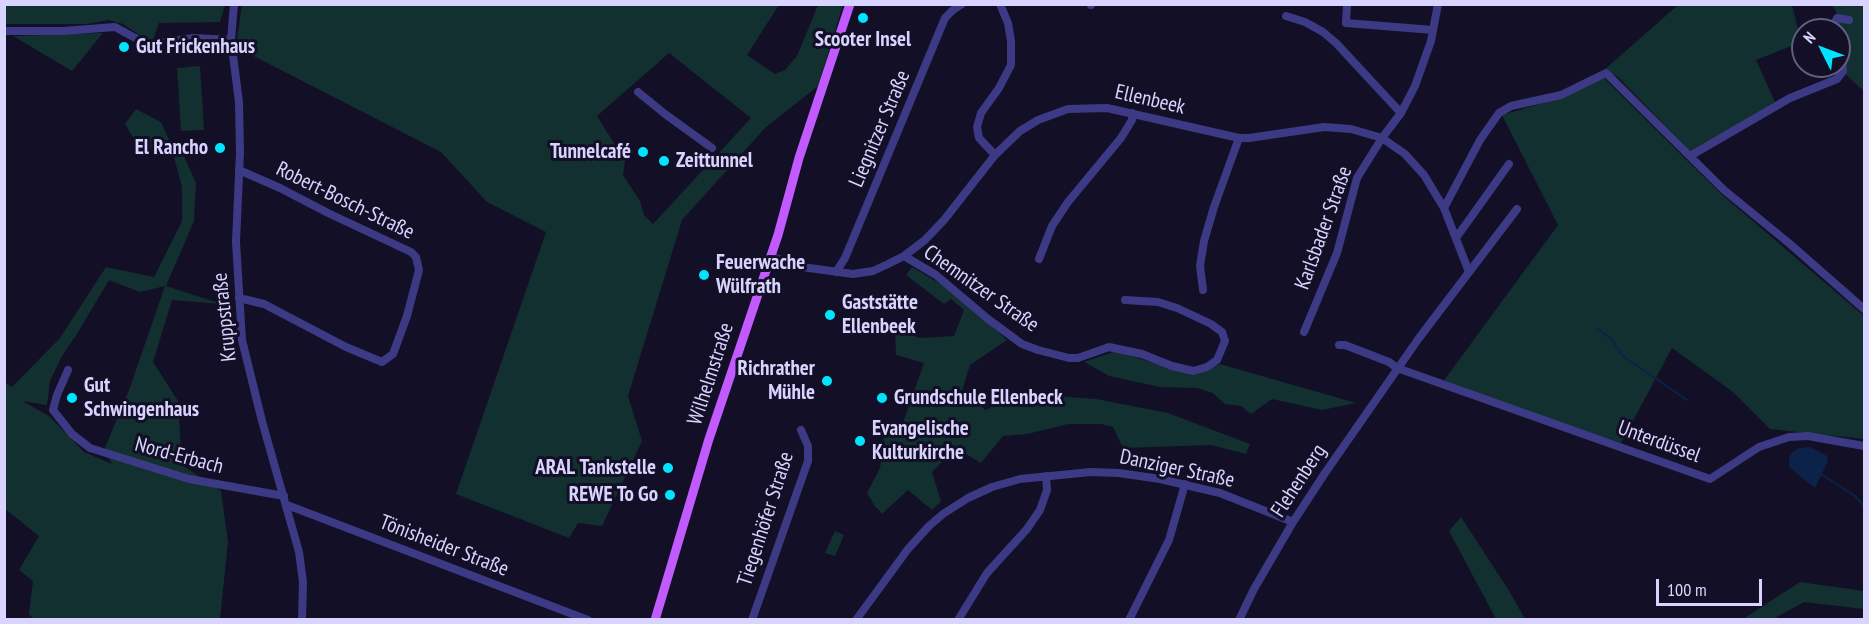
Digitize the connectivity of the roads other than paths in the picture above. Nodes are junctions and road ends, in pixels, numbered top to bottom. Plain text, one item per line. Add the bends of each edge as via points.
1 (234, 4) edge
2 (850, 4) edge
3 (962, 4) edge
4 (1000, 4) edge
5 (1347, 4) edge
6 (1438, 4) edge
7 (1286, 16) dead end
8 (1433, 30) junction
9 (4, 31) edge
10 (231, 40) junction
11 (1838, 78) edge
12 (638, 92) dead end
13 (1132, 113) junction
14 (1401, 113) junction
15 (1239, 138) junction
16 (1382, 138) junction
17 (712, 148) dead end
18 (994, 155) junction
19 (1690, 156) junction
20 (1509, 164) dead end
21 (239, 170) junction
22 (1444, 208) junction
23 (1517, 209) dead end
24 (1456, 238) junction
25 (770, 256) junction
26 (904, 256) junction
27 (1040, 259) dead end
28 (836, 272) junction
29 (1469, 272) junction
30 (1203, 290) dead end
31 (239, 298) junction
32 (1125, 300) dead end
33 (1864, 309) edge
34 (1304, 332) dead end
35 (1339, 345) dead end
36 (1397, 368) junction
37 (68, 370) dead end
38 (801, 429) dead end
39 (1864, 446) edge
40 (1046, 476) junction
41 (1185, 484) junction
42 (284, 496) junction
43 (287, 505) junction
44 (1293, 522) junction
45 (303, 620) edge
46 (588, 620) edge
47 (655, 620) edge
48 (752, 620) edge
49 (856, 620) edge
50 (958, 620) edge
51 (1129, 620) edge
52 (1239, 620) edge

1 - 10 street, Kruppstraße
2 - 25 main road, Wilhelmstraße
3 - 28 street, Liegnitzer Straße via 945,18
4 - 18 street via 1006,15 1011,65 981,112 977,127 979,138
5 - 8 street via 1346,23
6 - 8 street, Karlsbader Straße
7 - 14 street via 1330,37
8 - 14 street, Karlsbader Straße via 1415,86
9 - 10 street via 115,27 150,46 194,38
10 - 21 street, Kruppstraße via 239,102
11 - 19 street via 1790,98
12 - 17 street
13 - 15 street, Ellenbeek
13 - 18 street, Ellenbeek via 1107,108 1068,109 1020,131
13 - 27 street via 1121,138 1052,226
14 - 16 street, Karlsbader Straße
15 - 16 street, Ellenbeek via 1324,127 1351,129
15 - 30 street via 1204,241 1200,266
16 - 22 street, Ellenbeek via 1405,154 1424,175
16 - 34 street, Karlsbader Straße via 1357,178 1337,253
18 - 26 street, Ellenbeek via 944,220
19 - 22 street via 1606,73 1561,95 1511,106 1500,113 1480,140
19 - 33 street via 1724,190
20 - 24 street
21 - 31 street, Kruppstraße
21 - 31 street, Robert-Bosch-Straße via 411,252 419,265 393,354 382,362 264,304
22 - 24 street, Ellenbeek
23 - 29 street, Flehenberg
24 - 29 street, Ellenbeek
25 - 28 street, Ellenbeek via 802,267
25 - 47 main road, Wilhelmstraße via 709,439
26 - 28 street, Ellenbeek via 873,271
26 - 32 street, Chemnitzer Straße via 936,275 1022,344 1038,350 1078,358 1109,347 1193,371 1217,360 1226,341 1222,332 1210,324 1158,302
29 - 36 street, Flehenberg
31 - 42 street, Kruppstraße via 243,350
35 - 36 street
36 - 39 street, Unterdüssel via 1710,479 1759,447 1789,437 1808,436
36 - 44 street, Flehenberg
37 - 42 street, Nord-Erbach via 53,410 72,434 90,448 189,479
38 - 48 street, Tiegenhöfer Straße via 808,446 808,461
40 - 41 street, Danziger Straße via 1119,473
40 - 49 street, Danziger Straße via 992,487 943,514 915,541
40 - 50 street via 1047,490 1040,510 987,573
41 - 44 street, Danziger Straße via 1235,498
41 - 51 street via 1169,540
42 - 43 street, Kruppstraße
43 - 45 street, Kruppstraße via 302,573
43 - 46 street, Tönisheider Straße
44 - 52 street, Flehenberg

